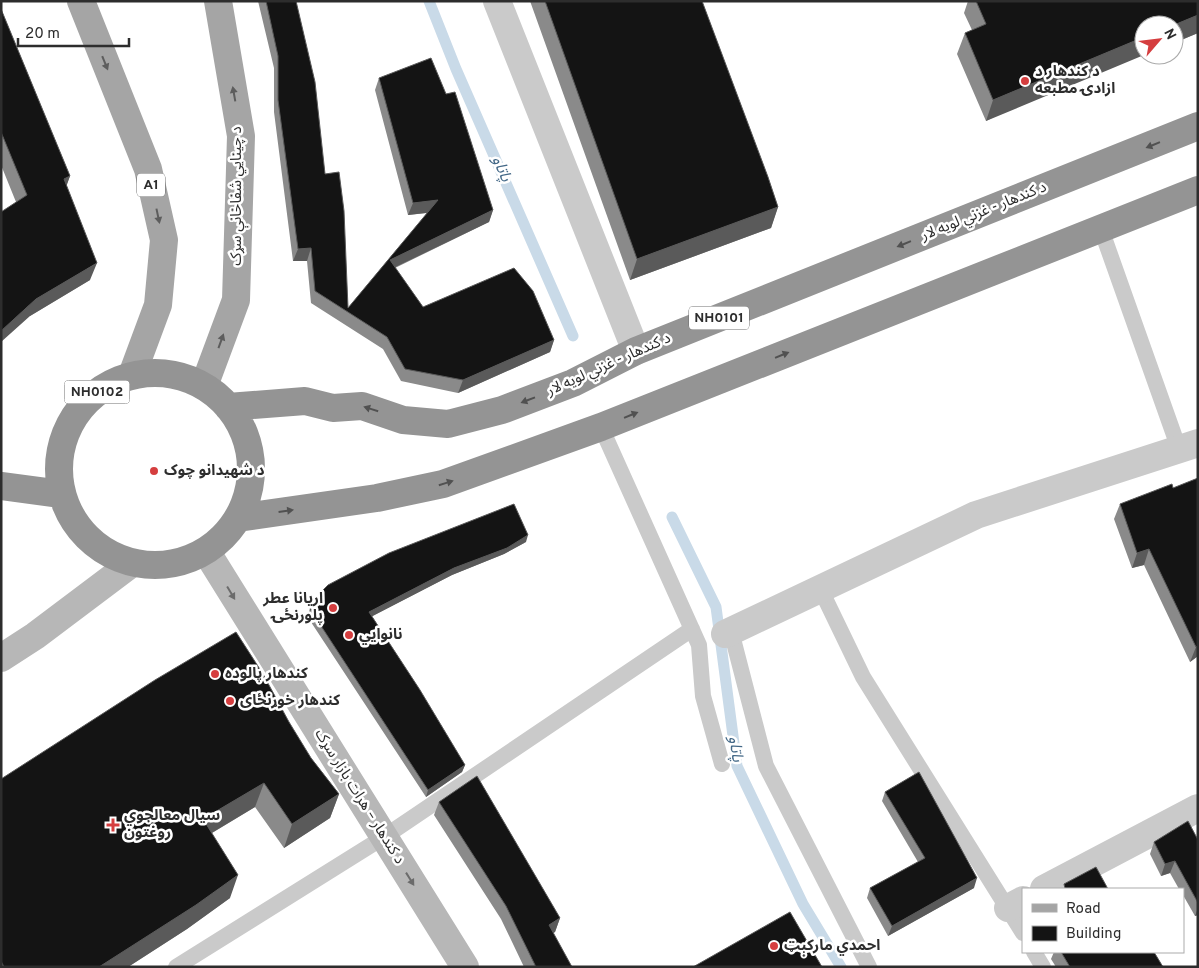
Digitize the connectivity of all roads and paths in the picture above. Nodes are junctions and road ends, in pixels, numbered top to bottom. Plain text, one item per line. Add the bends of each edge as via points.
1 (81, 1) edge
2 (218, 1) edge
3 (497, 1) edge
4 (1198, 126) edge
5 (1198, 190) edge
6 (1101, 229) junction
7 (636, 351) junction
8 (132, 375) junction
9 (204, 386) junction
10 (228, 407) junction
11 (601, 426) junction
12 (1189, 446) edge
13 (1, 486) edge
14 (61, 494) junction
15 (238, 518) junction
16 (206, 551) junction
17 (132, 563) junction
18 (820, 588) junction
19 (692, 629) junction
20 (715, 638) junction
21 (1, 658) edge
22 (722, 764) dead end
23 (1198, 808) edge
24 (384, 837) junction
25 (1046, 888) edge
26 (1015, 904) edge
27 (1022, 929) edge
28 (1035, 953) edge
29 (176, 967) edge
30 (465, 967) edge
31 (869, 967) edge
32 (1043, 967) edge

1 -> 8 main road, A1 via 148,169 164,240 158,305
9 -> 2 main road, د چينايي شفاخانې سړک via 236,300 240,136
3 - 7 street
4 -> 7 highway, د کندهار - غزني لويه لار / NH0101
5 - 6 highway
11 -> 6 highway
6 - 12 lane
7 -> 10 highway, د کندهار - غزني لويه لار / NH0101 via 573,383 502,410 448,424 403,420 362,406 333,408 304,401
8 - 9 highway, NH0102 via 157,372 181,376
8 - 14 highway, NH0102 via 97,391 72,419 59,455
9 - 10 highway, NH0102
10 - 15 highway, NH0102 via 244,432 251,461 249,491
15 -> 11 highway via 378,498 443,484
11 - 19 lane
12 - 18 street via 976,515
13 - 14 highway
14 - 17 highway, NH0102 via 76,525 100,549
15 - 16 highway, NH0102
16 - 17 highway, NH0102 via 183,562 158,566
16 -> 24 main road, د کندهار – هرات بازار سړک
17 - 21 main road
18 - 20 street
18 - 26 lane via 863,677
19 - 20 lane
19 - 24 lane
20 - 22 lane via 703,696
20 - 31 lane via 766,766
23 - 25 street
24 - 29 lane
24 -> 30 main road, د کندهار – هرات بازار سړک
26 - 27 lane
28 - 32 lane

